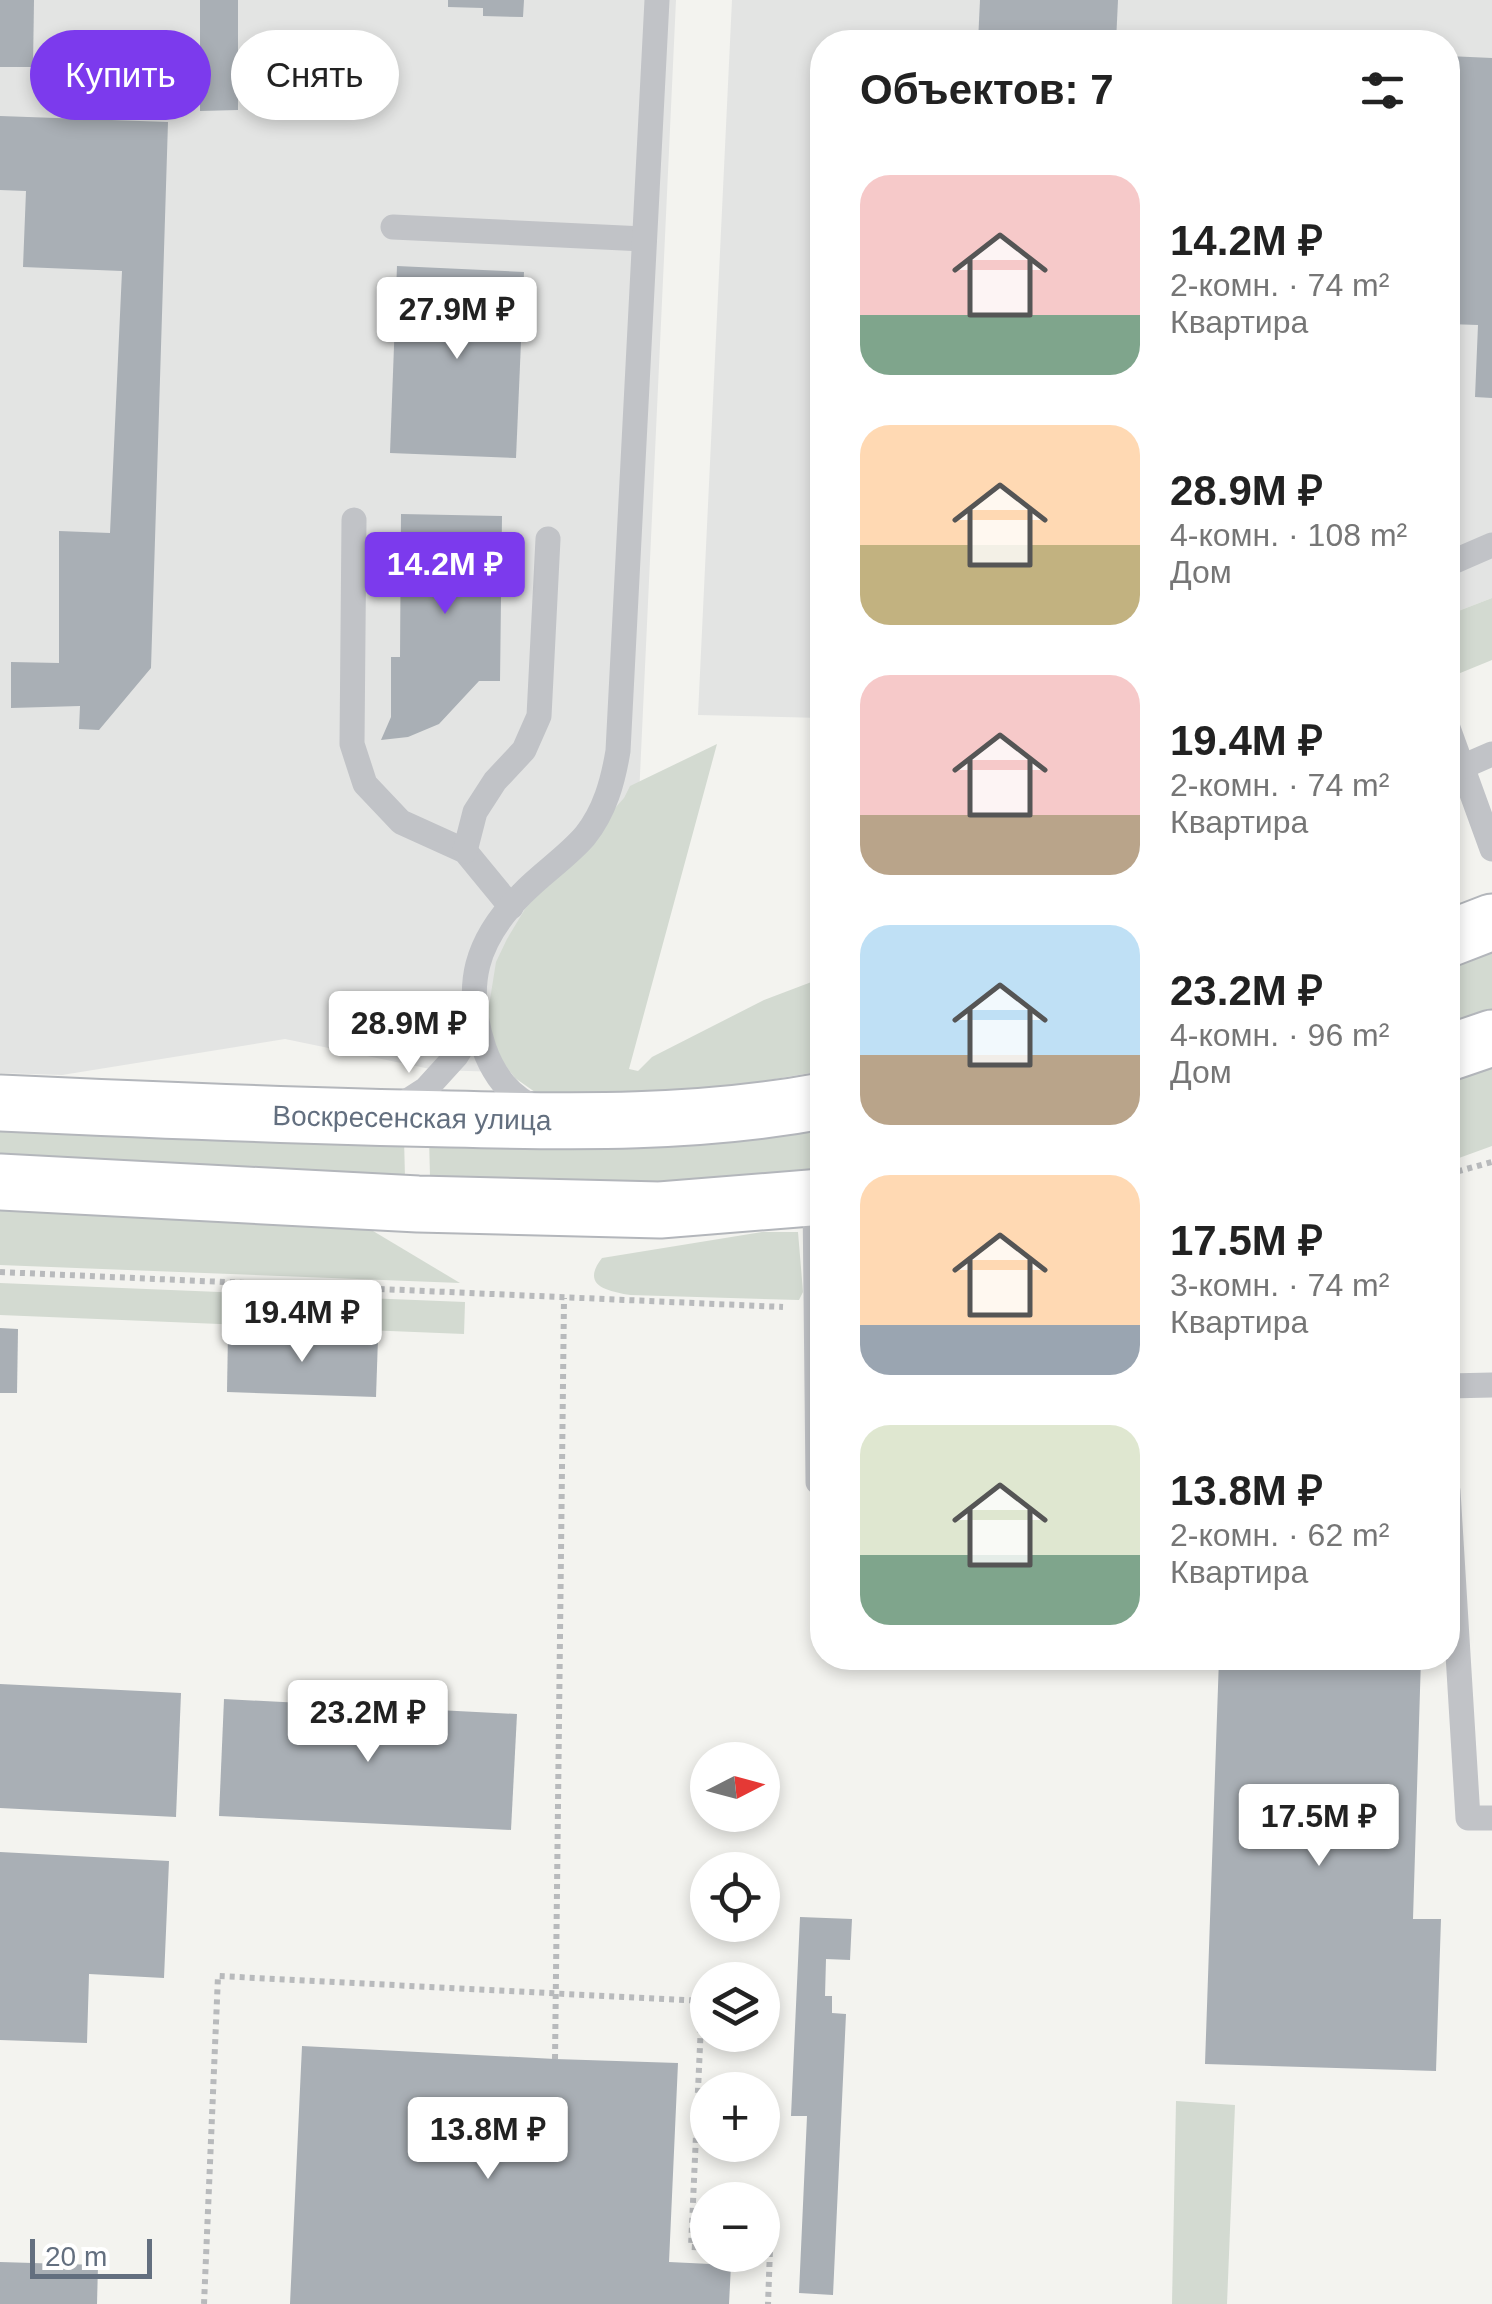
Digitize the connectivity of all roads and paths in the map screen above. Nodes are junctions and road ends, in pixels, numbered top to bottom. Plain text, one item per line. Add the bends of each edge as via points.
1 (656, 0) edge
2 (392, 227) dead end
3 (644, 240) junction
4 (354, 520) dead end
5 (548, 538) dead end
6 (1492, 545) edge
7 (1460, 559) edge
8 (1492, 754) edge
9 (1460, 762) edge
10 (1462, 768) junction
11 (465, 850) junction
12 (1492, 850) edge
13 (510, 907) junction
14 (1492, 922) edge
15 (1460, 934) edge
16 (476, 1024) junction
17 (1492, 1038) edge
18 (1460, 1049) edge
19 (0, 1103) edge
20 (809, 1107) edge
21 (381, 1118) junction
22 (569, 1122) junction
23 (1492, 1162) edge
24 (1460, 1171) edge
25 (0, 1182) edge
26 (810, 1198) edge
27 (0, 1272) edge
28 (564, 1298) junction
29 (810, 1308) edge
30 (1492, 1385) edge
31 (1460, 1386) edge
32 (1459, 1670) edge
33 (1492, 1818) edge
34 (557, 1993) junction
35 (555, 2059) dead end
36 (694, 2182) edge
37 (769, 2272) edge
38 (204, 2304) edge
39 (768, 2304) edge

1 - 3 lane
2 - 3 lane
3 - 13 lane via 612,786 587,833
4 - 11 lane via 352,744 366,784 401,822
5 - 11 lane via 538,716 524,750 474,812
6 - 7 lane
8 - 10 lane
9 - 10 lane
10 - 12 lane
11 - 13 lane
13 - 16 lane via 489,932 473,982
14 - 15 main road
16 - 21 lane via 426,1089
16 - 22 lane via 503,1085 524,1103
17 - 18 main road
19 - 21 main road, Воскресенская улица
20 - 22 main road, Воскресенская улица
21 - 22 main road, Воскресенская улица
23 - 24 path
25 - 26 main road via 660,1210
27 - 28 path
28 - 29 path
28 - 34 path
30 - 31 lane
32 - 33 lane via 1468,1818
34 - 35 path
34 - 36 path via 702,2002
34 - 38 path via 218,1976
37 - 39 path

